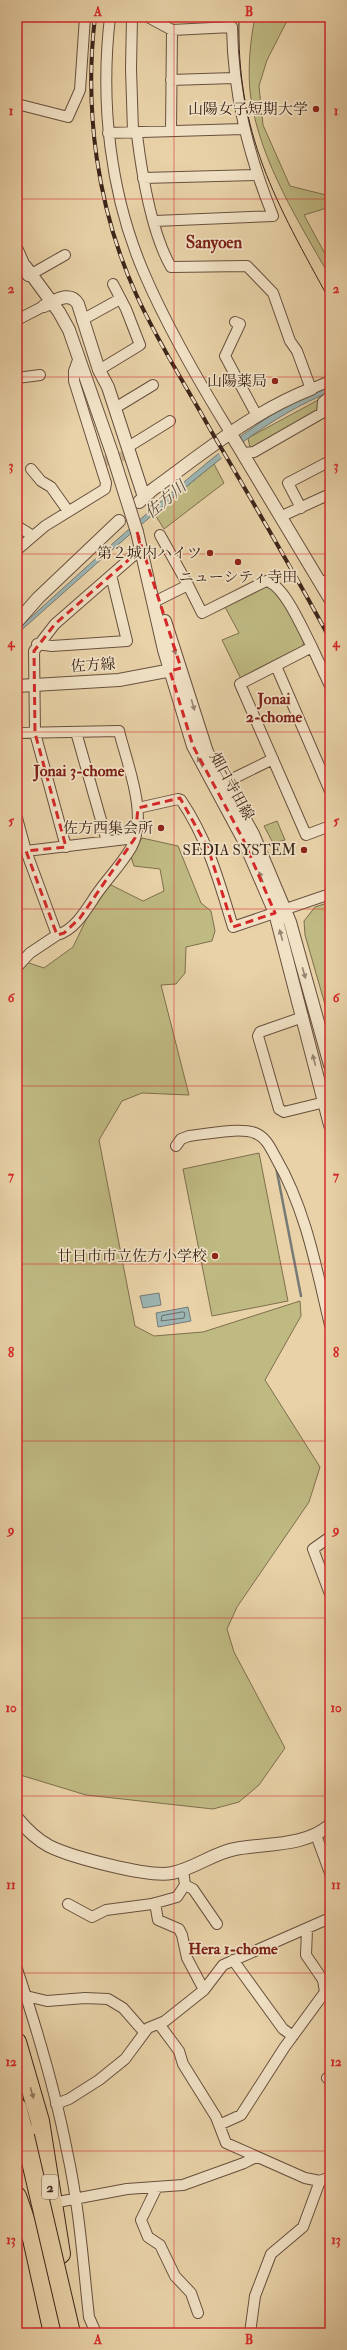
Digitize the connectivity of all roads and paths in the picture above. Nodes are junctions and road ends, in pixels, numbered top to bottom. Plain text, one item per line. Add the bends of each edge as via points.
1 (85, 17) edge
2 (110, 17) edge
3 (132, 17) edge
4 (148, 17) edge
5 (172, 30) junction
6 (234, 78) junction
7 (171, 80) junction
8 (17, 104) edge
9 (243, 129) junction
10 (172, 130) junction
11 (133, 131) junction
12 (108, 133) junction
13 (256, 175) junction
14 (143, 178) junction
15 (155, 221) junction
16 (17, 250) edge
17 (65, 255) dead end
18 (29, 272) junction
19 (113, 284) dead end
20 (120, 299) junction
21 (48, 304) junction
22 (17, 320) edge
23 (82, 320) junction
24 (235, 322) dead end
25 (78, 360) junction
26 (98, 370) junction
27 (40, 375) dead end
28 (17, 378) edge
29 (153, 385) dead end
30 (311, 389) junction
31 (329, 389) edge
32 (115, 408) junction
33 (258, 416) junction
34 (102, 420) junction
35 (170, 420) dead end
36 (237, 443) junction
37 (128, 452) junction
38 (330, 461) edge
39 (31, 469) dead end
40 (330, 494) edge
41 (301, 508) junction
42 (68, 511) junction
43 (282, 516) junction
44 (119, 521) dead end
45 (17, 526) edge
46 (136, 532) junction
47 (160, 535) dead end
48 (33, 536) junction
49 (141, 549) junction
50 (17, 550) edge
51 (111, 575) junction
52 (325, 581) edge
53 (188, 585) junction
54 (42, 594) junction
55 (330, 599) edge
56 (158, 600) junction
57 (17, 616) edge
58 (17, 622) edge
59 (37, 644) junction
60 (312, 647) junction
61 (276, 666) junction
62 (176, 670) junction
63 (34, 685) junction
64 (17, 686) edge
65 (330, 686) edge
66 (76, 732) junction
67 (17, 733) edge
68 (35, 733) junction
69 (273, 759) junction
70 (224, 783) junction
71 (330, 791) edge
72 (138, 808) junction
73 (17, 818) edge
74 (330, 826) edge
75 (135, 838) junction
76 (107, 841) junction
77 (66, 847) junction
78 (22, 850) edge
79 (330, 894) edge
80 (280, 911) junction
81 (57, 935) junction
82 (17, 968) edge
83 (303, 1017) junction
84 (330, 1065) edge
85 (325, 1102) junction
86 (330, 1125) edge
87 (176, 1146) dead end
88 (330, 1325) edge
89 (330, 1537) edge
90 (330, 1594) edge
91 (17, 1818) edge
92 (330, 1825) edge
93 (316, 1835) junction
94 (183, 1870) junction
95 (330, 1873) edge
96 (185, 1885) junction
97 (155, 1903) junction
98 (68, 1904) dead end
99 (330, 1918) edge
100 (217, 1919) dead end
101 (307, 1929) junction
102 (233, 1960) junction
103 (17, 1969) edge
104 (204, 1990) junction
105 (26, 1996) junction
106 (159, 2024) junction
107 (144, 2032) junction
108 (293, 2036) junction
109 (17, 2042) edge
110 (56, 2104) junction
111 (17, 2107) edge
112 (61, 2124) junction
113 (219, 2125) junction
114 (48, 2130) dead end
115 (17, 2154) edge
116 (256, 2157) junction
117 (330, 2177) edge
118 (320, 2181) junction
119 (157, 2187) junction
120 (17, 2196) edge
121 (75, 2198) junction
122 (58, 2202) dead end
123 (198, 2313) dead end
124 (56, 2331) edge
125 (71, 2333) edge
126 (80, 2333) edge
127 (96, 2333) edge
128 (250, 2333) edge

1 - 8 street via 80,90 68,117
2 - 12 street via 106,80
3 - 11 street
4 - 5 street
5 - 6 street via 232,27
5 - 7 street
6 - 7 street
6 - 9 street
7 - 10 street
9 - 10 street
9 - 13 street
10 - 11 street
11 - 12 street
11 - 14 street via 136,135
12 - 36 street via 121,202 143,272 172,333
13 - 14 street
13 - 15 street via 273,216
14 - 15 street
15 - 30 street via 161,249 171,267 247,266 267,285 273,293
16 - 18 street
17 - 18 street
18 - 21 street
19 - 20 street
20 - 23 street
20 - 26 street via 140,345
21 - 22 street
21 - 23 street via 66,296 73,298 78,304
21 - 25 street
21 - 34 street via 69,330
23 - 26 street
24 - 33 street via 240,324 225,356
25 - 34 street
25 - 42 street via 74,381 102,463 106,483 105,489
26 - 32 street via 108,387
27 - 28 street
29 - 32 street
30 - 31 street
30 - 33 street
31 - 36 street via 323,402 322,413 254,452
32 - 37 street
33 - 36 street
34 - 46 street, bridge
35 - 37 street
36 - 37 street via 141,500
36 - 43 street
38 - 41 street via 288,483
39 - 42 street via 41,481 51,487
40 - 41 street
41 - 43 street
42 - 48 street
43 - 52 street
44 - 54 street
45 - 48 street
46 - 49 street
46 - 56 street
47 - 53 street
48 - 50 street
49 - 51 street
49 - 62 street
51 - 59 street via 55,624
51 - 59 street via 127,641 52,646
52 - 55 street
53 - 56 street
53 - 60 street via 202,613 266,580 273,582 285,596
54 - 57 street
54 - 58 street
56 -> 62 street
59 - 63 street via 34,651
60 - 61 street
60 - 65 street
61 - 69 street via 240,684
61 - 71 street
62 - 63 street, 佐方線 via 124,679
62 -> 70 street via 202,740
80 -> 62 street, 畑口寺田線 via 193,746
63 - 64 street, 佐方線
63 - 68 street
66 - 68 street
66 - 72 street via 119,731
66 - 76 street
67 - 68 street
68 - 77 street
69 - 70 street
69 - 74 street via 306,835
70 - 80 street via 260,848
72 - 75 street
72 - 80 street via 182,800 198,824 208,848 233,927
73 - 78 street
75 - 76 street
75 - 81 street via 128,853 80,918 64,933
76 - 77 street
77 - 78 street
78 - 81 street
79 - 80 street
83 -> 80 street
80 -> 84 street, 畑口寺田線
81 - 82 street via 30,953
85 -> 83 street
83 - 85 street via 260,1032 258,1036 279,1109 284,1112
85 - 86 street
87 - 88 street via 181,1139 189,1136 243,1131 255,1133 265,1140 294,1193 309,1236
89 - 90 street via 313,1549
91 - 94 street via 39,1840 67,1853 152,1874 171,1874
92 - 93 street
93 - 94 street via 297,1841 233,1850
93 - 95 street
94 - 96 street
96 - 97 street via 177,1897
96 - 100 street via 193,1889
97 - 98 street via 106,1910 92,1917
97 - 104 street via 158,1920 179,1929 187,1958
99 - 101 street
101 - 102 street
101 - 108 street via 306,1955 323,1980 325,1992
102 - 104 street via 223,1965
102 - 108 street via 283,2029
103 - 105 street
104 - 106 street
105 - 107 street via 47,2001 108,1999 123,2008
105 - 110 street
106 - 107 street
106 - 113 street via 180,2050 183,2064
107 - 110 street via 125,2059 99,2080
108 - 113 street via 241,2115
109 -> 126 highway, 2 via 40,2121 59,2246
110 - 112 street
111 - 125 highway, 2, bridge
112 - 114 street
112 - 121 street
113 - 116 street via 226,2144
115 - 124 highway, 2
116 - 118 street via 305,2178
116 - 119 street via 183,2185
117 - 118 street
118 - 128 street via 303,2227 271,2254 255,2296
119 - 121 street via 127,2189
119 - 123 street via 141,2220 148,2237 160,2246 175,2276 191,2293
120 - 124 highway, 2 via 32,2239
121 - 122 street
121 - 127 street via 89,2317

